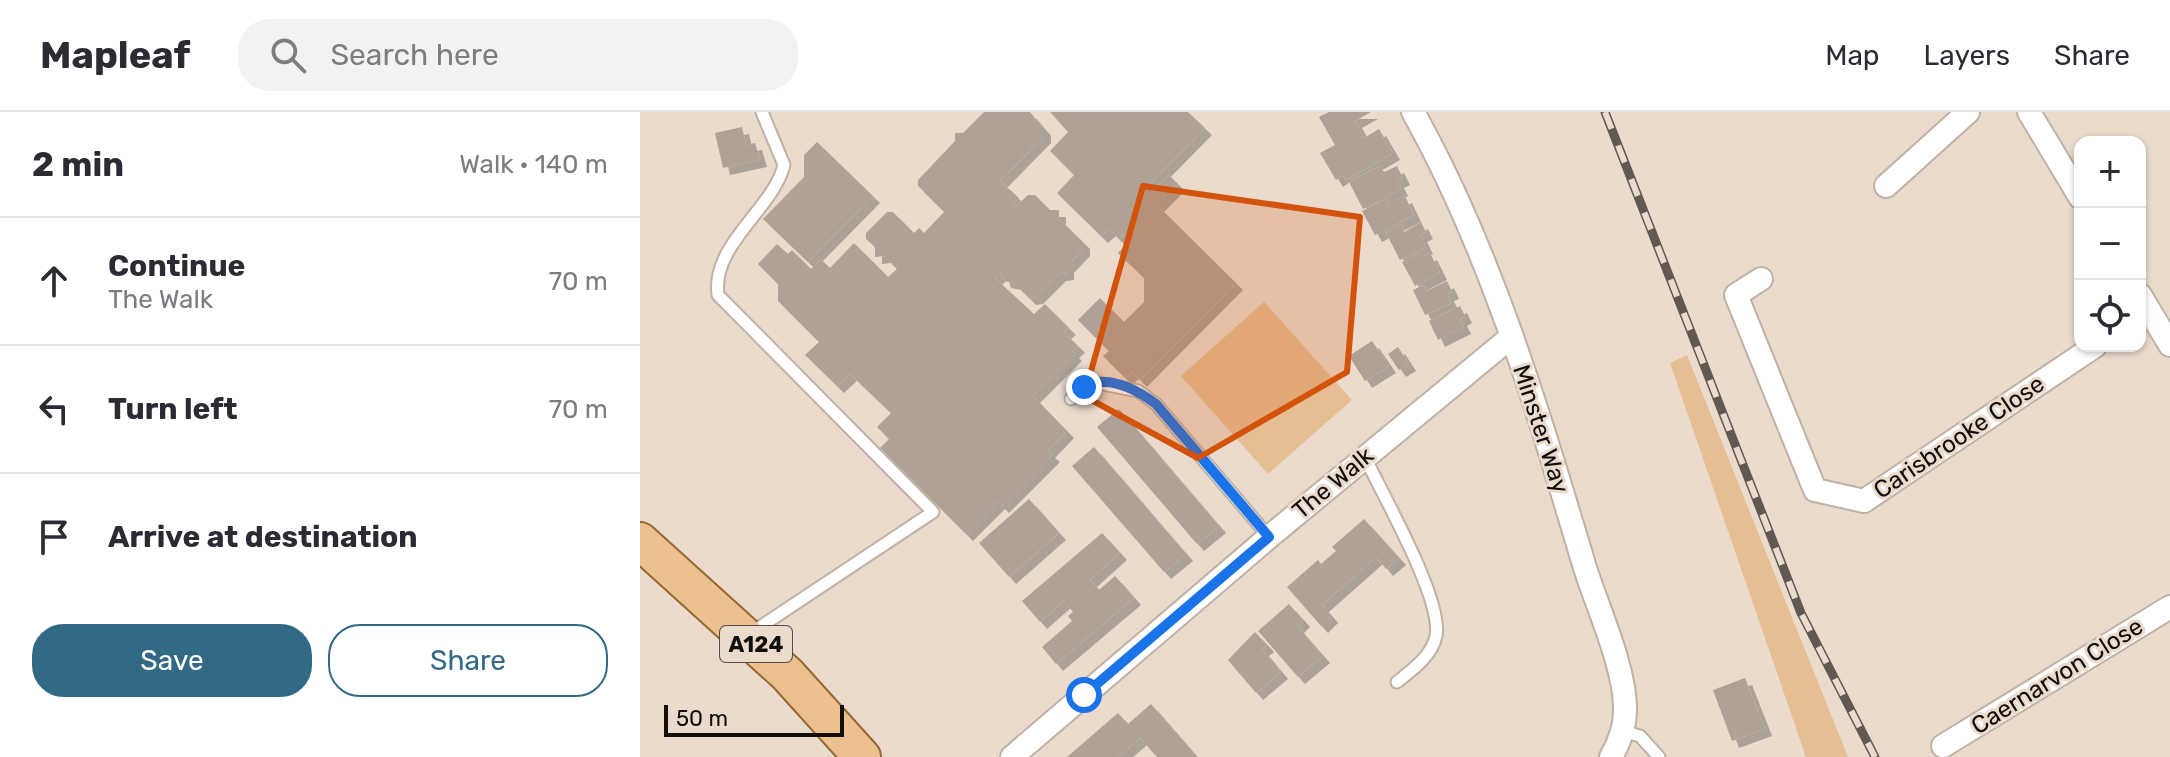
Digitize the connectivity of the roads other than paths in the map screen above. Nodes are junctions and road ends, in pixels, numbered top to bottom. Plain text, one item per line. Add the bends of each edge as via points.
1 (762, 112) edge
2 (1413, 112) edge
3 (1968, 112) edge
4 (2029, 112) edge
5 (1886, 186) dead end
6 (2074, 187) edge
7 (1761, 279) dead end
8 (2146, 312) edge
9 (1511, 337) junction
10 (2170, 345) edge
11 (2086, 352) edge
12 (1071, 399) dead end
13 (1365, 456) junction
14 (1269, 537) junction
15 (640, 541) edge
16 (2170, 607) edge
17 (746, 636) junction
18 (1397, 682) dead end
19 (1622, 731) junction
20 (1943, 746) dead end
21 (862, 757) edge
22 (1012, 757) edge
23 (1611, 757) edge
24 (1659, 757) edge

1 - 17 lane via 784,165 720,270 718,295 933,512
2 - 9 street, Minster Way via 1468,220
3 - 5 street
4 - 6 street
7 - 11 street, Carisbrooke Close via 1736,295 1815,490 1864,501
8 - 10 street
9 - 13 street, The Walk
9 - 19 street, Minster Way via 1623,690
12 - 14 lane via 1093,382 1138,391 1156,404
13 - 14 street, The Walk
13 - 18 lane via 1407,542 1437,625 1431,648
14 - 22 street, The Walk
15 - 17 main road, A124
16 - 20 street, Caernarvon Close
17 - 21 main road, A124
19 - 23 street, Minster Way
19 - 24 lane via 1640,736

